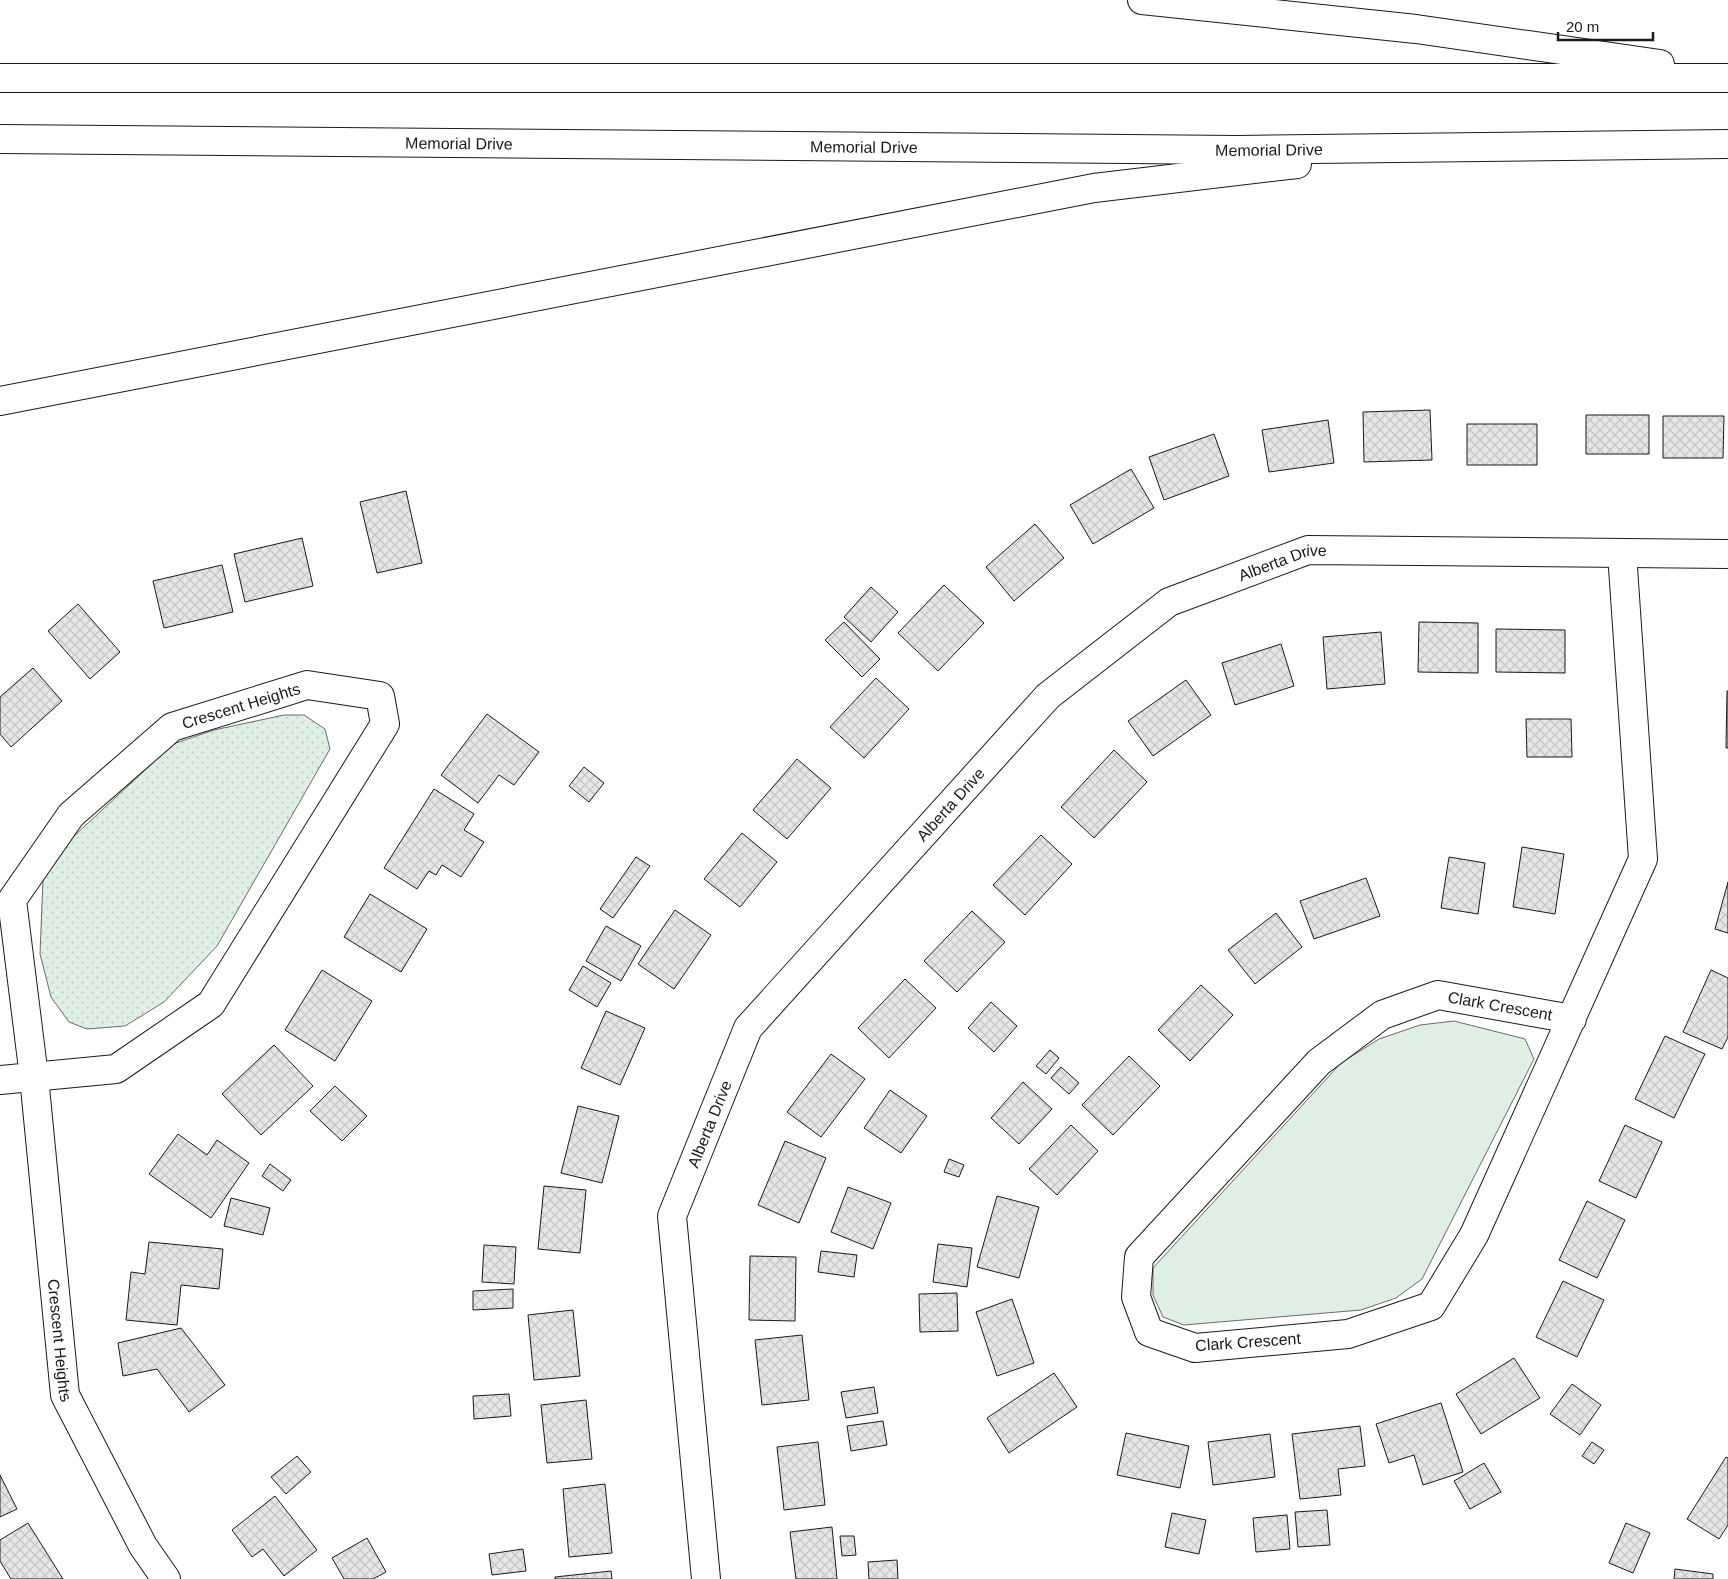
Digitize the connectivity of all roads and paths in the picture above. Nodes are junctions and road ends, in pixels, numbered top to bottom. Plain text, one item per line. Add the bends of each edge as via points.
1 (1142, 0) edge
2 (1728, 74) edge
3 (0, 78) edge
4 (1728, 78) edge
5 (0, 139) edge
6 (1728, 144) edge
7 (1448, 147) junction
8 (0, 400) edge
9 (1622, 553) junction
10 (1728, 554) edge
11 (1572, 1019) junction
12 (34, 1077) junction
13 (0, 1080) edge
14 (166, 1579) edge
15 (706, 1579) edge

1 - 2 main road via 1416,29
3 - 4 main road
5 - 7 main road, Memorial Drive via 1227,150
6 - 7 main road, Memorial Drive
7 - 8 main road via 1094,188
9 - 10 main road, Alberta Drive
9 - 11 main road, Clark Crescent via 1643,859
9 - 15 main road, Alberta Drive via 1308,550 1168,602 1048,696 748,1028 672,1216
11 - 11 main road, Clark Crescent via 1438,995 1382,1015 1319,1062 1140,1257 1136,1297 1148,1332 1195,1348 1348,1334 1431,1306 1474,1235
12 - 12 main road, Crescent Heights via 116,1069 212,1004 385,724 380,696 307,685 172,727 71,815 12,900
12 - 13 main road
12 - 14 main road, Crescent Heights via 65,1394 143,1546

